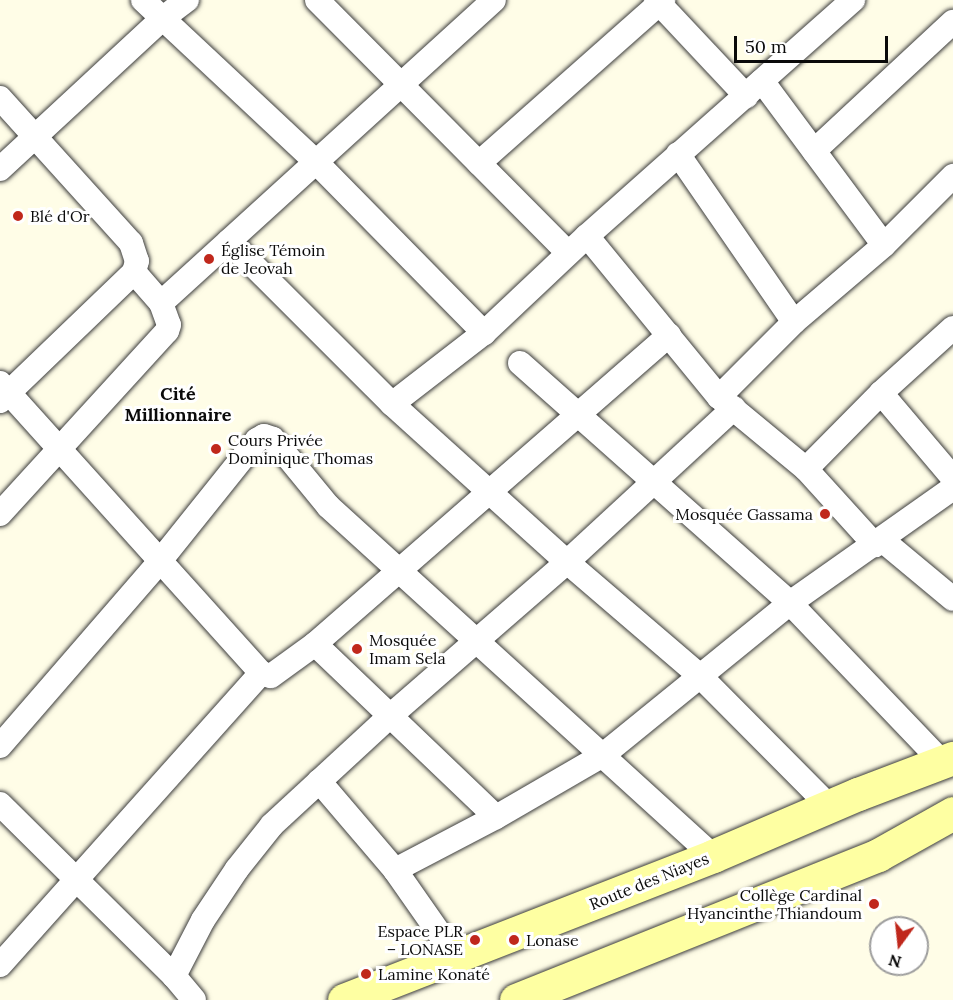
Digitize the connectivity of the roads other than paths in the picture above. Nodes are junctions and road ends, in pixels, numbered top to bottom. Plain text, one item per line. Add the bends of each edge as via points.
1 (143, 0) edge
2 (187, 0) edge
3 (317, 0) edge
4 (494, 0) edge
5 (852, 0) edge
6 (660, 1) edge
7 (164, 18) junction
8 (953, 22) edge
9 (400, 85) junction
10 (754, 88) junction
11 (0, 98) edge
12 (36, 136) junction
13 (814, 151) junction
14 (678, 154) junction
15 (316, 162) junction
16 (479, 163) junction
17 (0, 169) edge
18 (953, 176) edge
19 (587, 236) junction
20 (229, 241) junction
21 (884, 244) junction
22 (568, 253) junction
23 (134, 272) junction
24 (161, 303) junction
25 (794, 322) junction
26 (953, 328) edge
27 (484, 333) junction
28 (669, 335) junction
29 (520, 363) dead end
30 (3, 392) edge
31 (881, 393) junction
32 (727, 402) junction
33 (392, 404) junction
34 (578, 415) junction
35 (60, 449) junction
36 (806, 469) junction
37 (953, 478) edge
38 (654, 482) junction
39 (953, 488) edge
40 (490, 491) junction
41 (0, 514) edge
42 (879, 542) junction
43 (160, 561) junction
44 (567, 562) junction
45 (398, 571) junction
46 (953, 599) edge
47 (790, 603) junction
48 (476, 642) junction
49 (315, 644) junction
50 (261, 673) junction
51 (700, 676) junction
52 (390, 716) junction
53 (0, 746) edge
54 (603, 755) junction
55 (948, 760) edge
56 (319, 781) junction
57 (0, 804) edge
58 (829, 806) junction
59 (953, 813) edge
60 (496, 817) junction
61 (713, 856) junction
62 (395, 870) junction
63 (76, 879) junction
64 (456, 957) junction
65 (0, 965) edge
66 (174, 976) junction
67 (569, 989) edge
68 (194, 1000) edge
69 (344, 1000) edge
70 (516, 1000) edge

1 - 7 street
2 - 7 street
3 - 9 street
4 - 9 street
5 - 10 street
6 - 10 street
6 - 16 street
7 - 12 street
7 - 15 street
8 - 13 street
9 - 15 street
9 - 16 street
10 - 13 street
10 - 14 street
11 - 12 street
12 - 17 street
12 - 23 street via 131,243 137,261
13 - 21 street
14 - 19 street
14 - 25 street
15 - 20 street
15 - 27 street
16 - 22 street
18 - 21 street
19 - 22 street
19 - 28 street
20 - 24 street
20 - 33 street
21 - 25 street
22 - 27 street
23 - 24 street
23 - 30 street
24 - 35 street via 168,317 167,331
25 - 32 street
26 - 31 street
27 - 33 street
28 - 32 street
28 - 34 street
29 - 34 street
30 - 35 street
31 - 36 street
31 - 37 street
32 - 36 street
32 - 38 street
33 - 40 street
34 - 38 street
34 - 40 street
35 - 41 street
35 - 43 street
36 - 42 street
38 - 44 street
38 - 47 street
39 - 42 street
40 - 44 street
40 - 45 street
42 - 46 street
42 - 47 street
43 - 45 street via 264,436 273,440 328,506
43 - 50 street
43 - 53 street
44 - 48 street
44 - 51 street
45 - 48 street
45 - 49 street
47 - 51 street
47 - 55 street
48 - 52 street
48 - 54 street
49 - 50 street via 275,675
49 - 52 street
50 - 63 street
51 - 54 street
51 - 58 street
52 - 56 street
52 - 60 street
54 - 60 street
54 - 61 street
55 - 58 main road, Route des Niayes
56 - 62 street
56 - 66 street via 272,825 237,869 203,920
57 - 63 street
58 - 61 main road, Route des Niayes
59 - 67 main road via 878,855
60 - 62 street
61 - 64 main road, Route des Niayes
62 - 64 street
63 - 65 street
63 - 66 street
64 - 69 main road, Route des Niayes
66 - 68 street
67 - 70 main road

